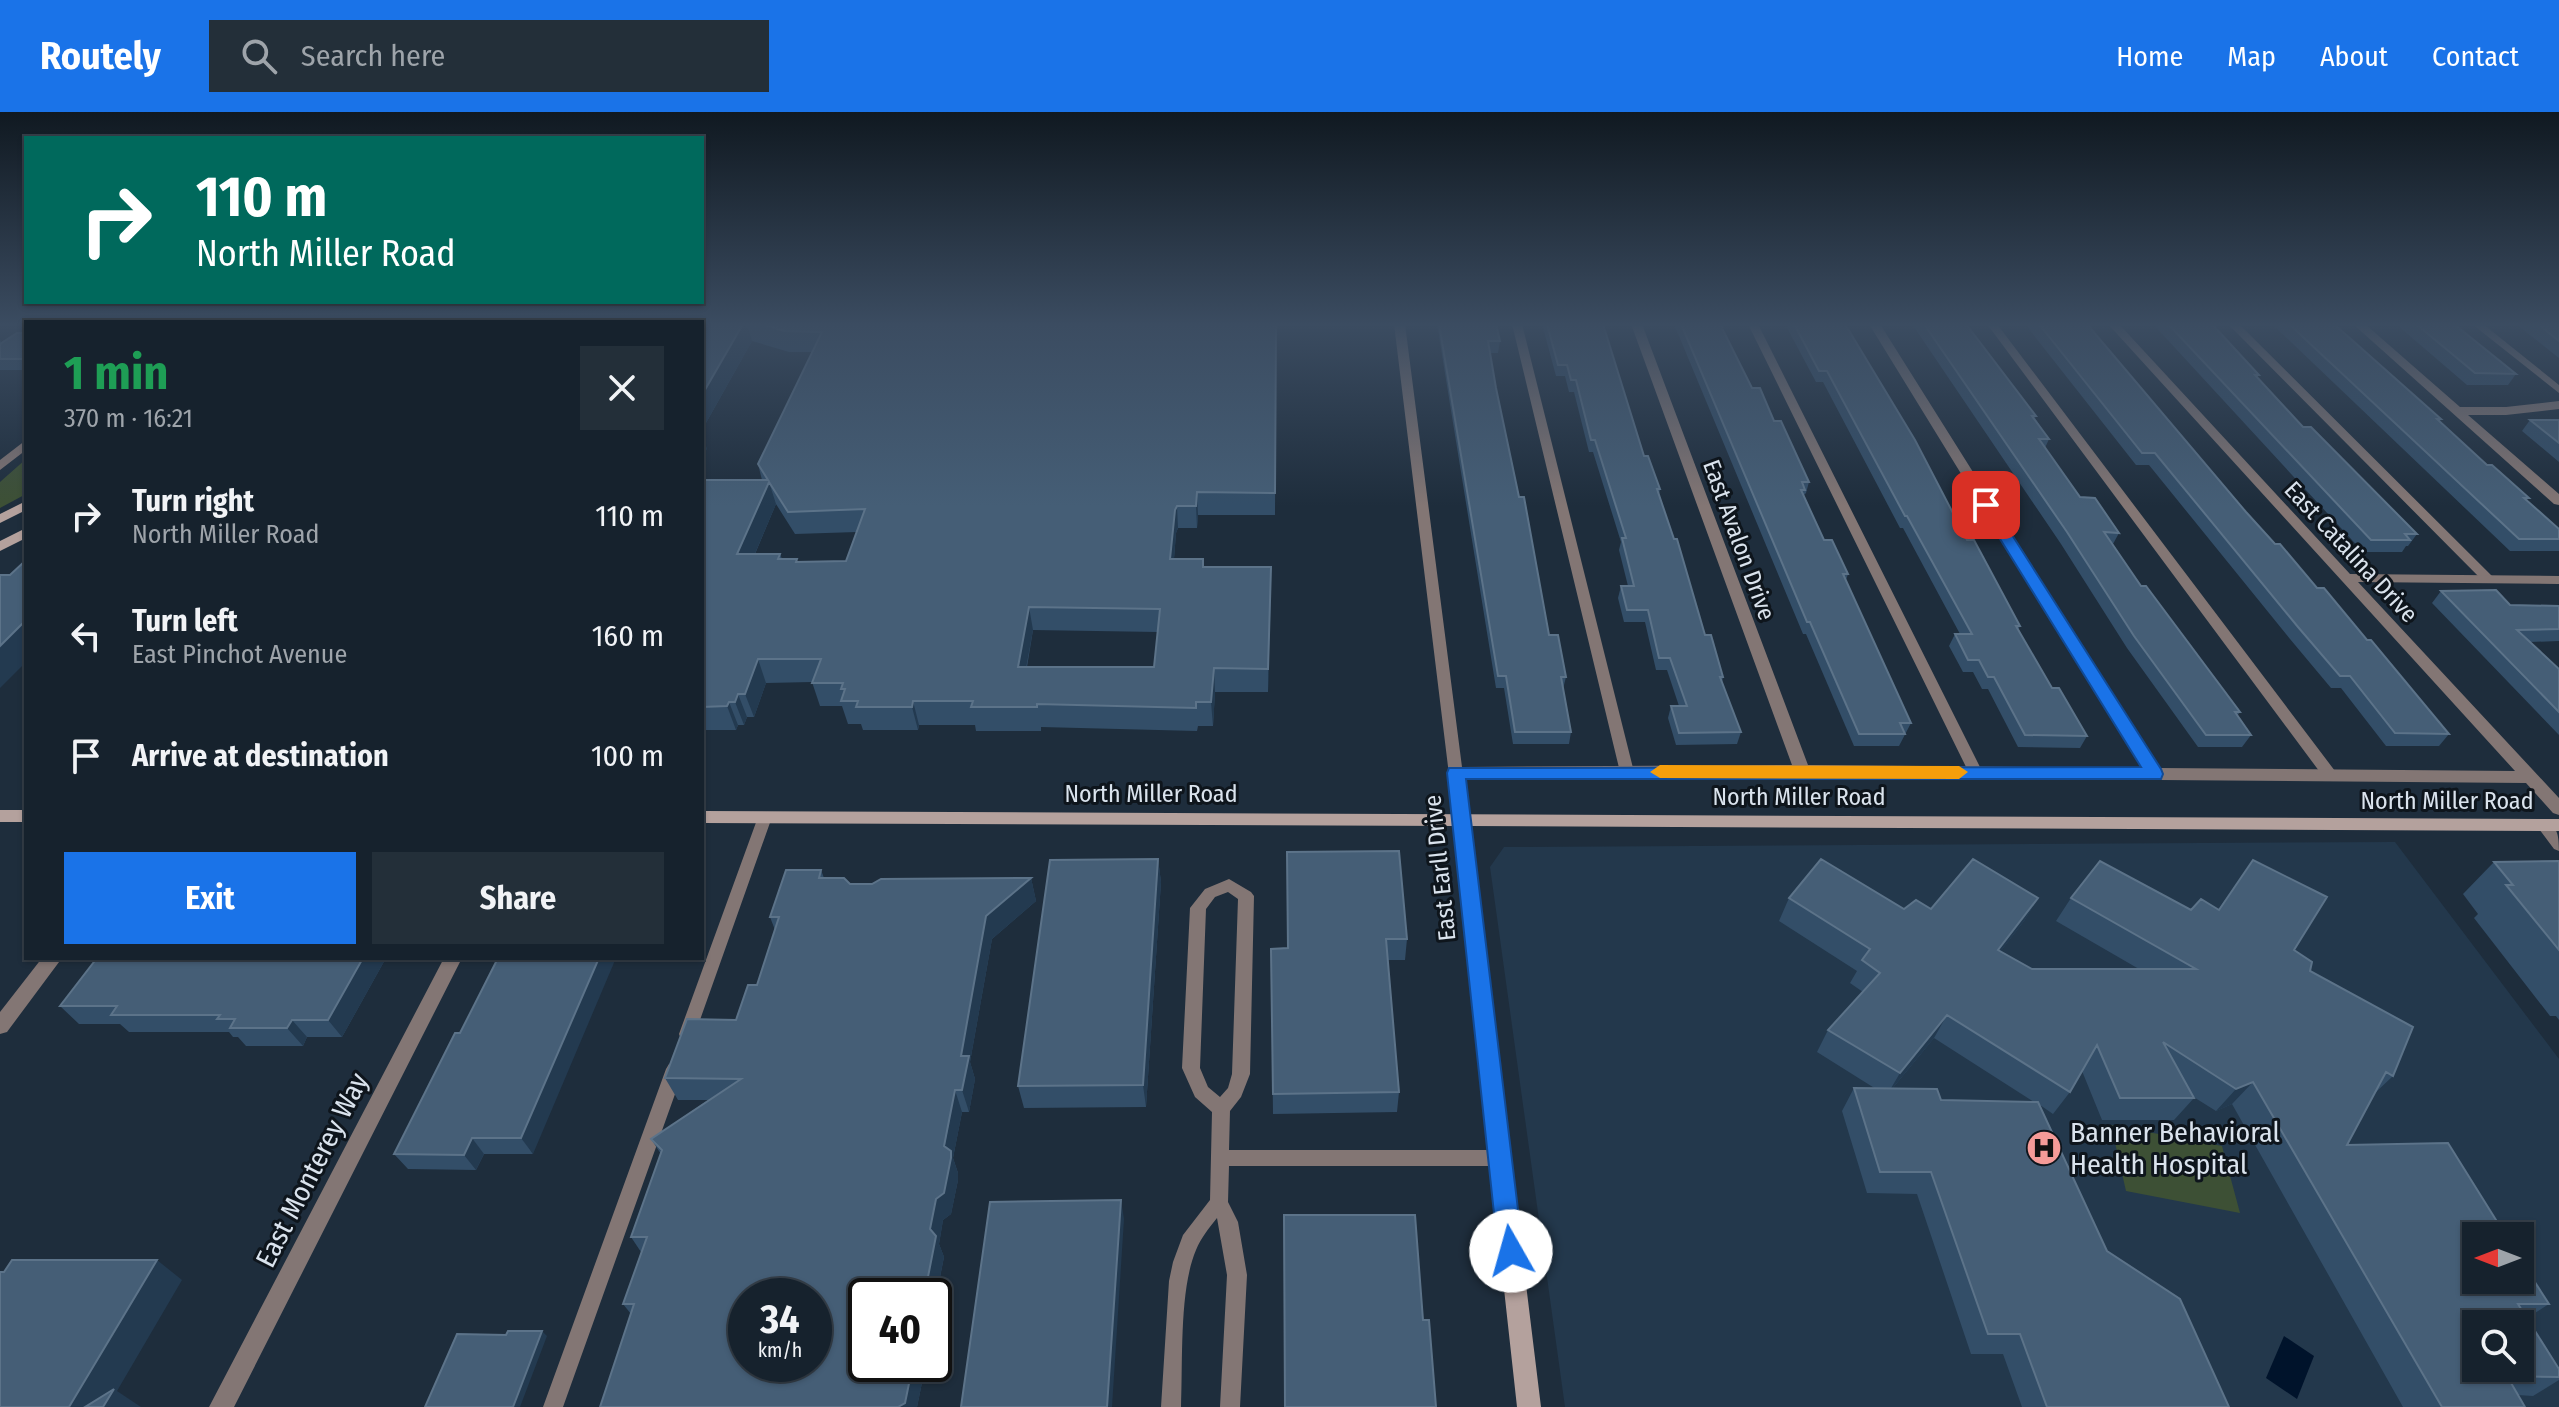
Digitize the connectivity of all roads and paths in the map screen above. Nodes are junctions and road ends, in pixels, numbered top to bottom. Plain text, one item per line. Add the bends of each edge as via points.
1 (1407, 384) edge
2 (1532, 384) edge
3 (1658, 384) edge
4 (1783, 384) edge
5 (1912, 384) edge
6 (2037, 384) edge
7 (2166, 384) edge
8 (2293, 384) edge
9 (2427, 384) edge
10 (2559, 405) edge
11 (2457, 411) junction
12 (24, 446) edge
13 (0, 466) edge
14 (2559, 501) edge
15 (24, 506) edge
16 (0, 519) edge
17 (24, 533) edge
18 (0, 547) edge
19 (2347, 578) junction
20 (2488, 579) junction
21 (2559, 580) edge
22 (1802, 771) junction
23 (1627, 772) junction
24 (1456, 773) junction
25 (1976, 773) junction
26 (2154, 774) junction
27 (2330, 775) junction
28 (2530, 777) junction
29 (2559, 809) edge
30 (0, 816) edge
31 (24, 816) edge
32 (704, 817) edge
33 (765, 817) junction
34 (1461, 820) junction
35 (2551, 825) edge
36 (2559, 845) edge
37 (51, 960) edge
38 (452, 960) edge
39 (0, 1026) edge
40 (1221, 1109) junction
41 (1220, 1158) junction
42 (1500, 1158) junction
43 (1219, 1203) junction
44 (221, 1407) edge
45 (553, 1407) edge
46 (1171, 1407) edge
47 (1230, 1407) edge
48 (1529, 1407) edge

1 - 24 street, East Earll Drive
2 - 23 lane
3 - 22 street, East Avalon Drive
4 - 25 lane
5 - 26 street
6 - 27 lane
7 - 19 street, East Catalina Drive
8 - 20 lane
9 - 11 street
10 - 11 street
11 - 14 street
12 - 13 street
15 - 16 street
17 - 18 street
19 - 20 street
19 - 28 street, East Catalina Drive
20 - 21 street
22 - 23 street, North Miller Road
22 - 25 street, North Miller Road
23 - 24 street, North Miller Road
24 - 34 street, East Earll Drive
25 - 26 street, North Miller Road
26 - 27 street, North Miller Road
27 - 28 street, North Miller Road
28 - 29 street, East Catalina Drive
30 - 31 street
32 - 33 street, North Miller Road
33 - 34 street, North Miller Road
33 - 45 lane
34 - 35 street, North Miller Road
34 - 42 street, East Earll Drive
35 - 36 lane
37 - 39 street
38 - 44 street, East Monterey Way
40 - 40 lane via 1235,1092 1242,1059 1246,896 1229,885 1210,893 1198,908 1191,1068 1201,1092
40 - 41 lane
41 - 42 lane
41 - 43 lane
42 - 48 street, East Earll Drive
43 - 46 lane via 1185,1250
43 - 47 lane via 1229,1222 1237,1275

